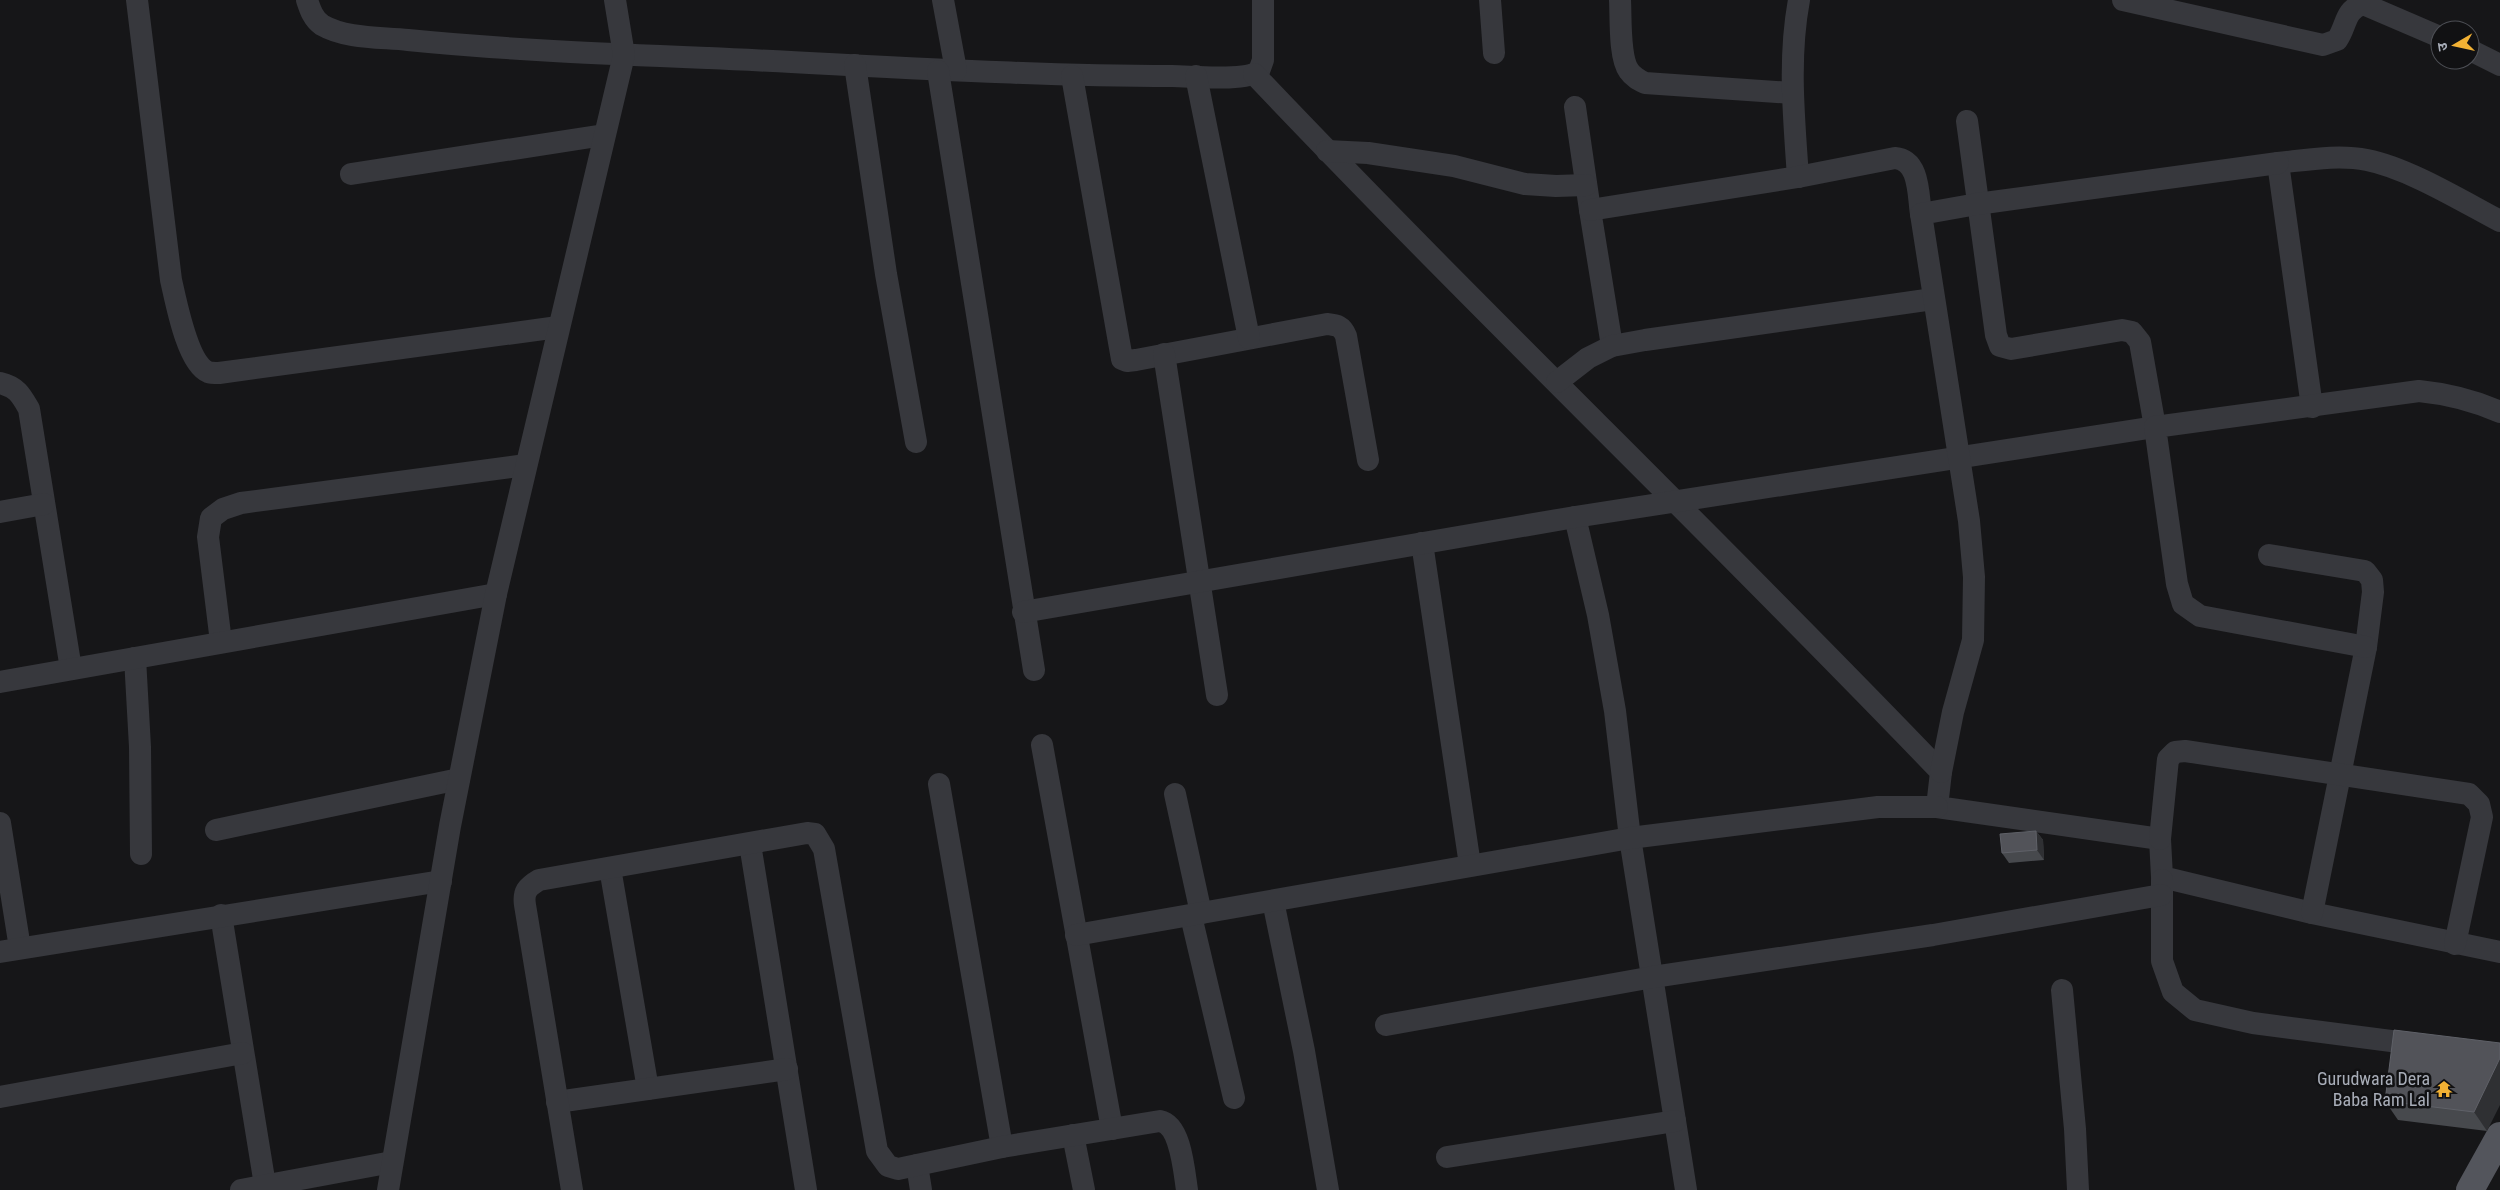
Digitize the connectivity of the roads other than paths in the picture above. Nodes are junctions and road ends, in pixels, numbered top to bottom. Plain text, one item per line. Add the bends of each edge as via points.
1 (137, 0) edge
2 (307, 0) edge
3 (615, 0) edge
4 (943, 0) edge
5 (1263, 0) edge
6 (1490, 0) edge
7 (1620, 0) edge
8 (1799, 0) edge
9 (2123, 0) edge
10 (2430, 33) edge
11 (1494, 53) dead end
12 (624, 55) junction
13 (2480, 55) edge
14 (855, 65) junction
15 (2500, 65) edge
16 (947, 71) junction
17 (1254, 74) junction
18 (1072, 76) junction
19 (1196, 76) junction
20 (1792, 93) junction
21 (1575, 107) dead end
22 (1967, 121) dead end
23 (604, 135) junction
24 (1327, 151) junction
25 (2278, 163) junction
26 (351, 174) dead end
27 (1798, 177) junction
28 (1586, 185) junction
29 (1977, 204) junction
30 (1590, 210) junction
31 (1921, 214) junction
32 (2500, 221) edge
33 (1934, 299) junction
34 (558, 327) junction
35 (1248, 338) junction
36 (1612, 346) junction
37 (1164, 354) junction
38 (1557, 382) junction
39 (0, 383) edge
40 (2312, 407) junction
41 (2500, 412) edge
42 (2155, 426) junction
43 (916, 442) dead end
44 (1958, 456) junction
45 (1368, 460) dead end
46 (526, 465) junction
47 (1674, 503) junction
48 (44, 504) junction
49 (0, 512) edge
50 (1575, 517) junction
51 (1422, 543) junction
52 (2269, 554) dead end
53 (1201, 582) junction
54 (496, 594) junction
55 (1023, 612) junction
56 (221, 642) junction
57 (2366, 647) junction
58 (135, 658) junction
59 (71, 669) junction
60 (1034, 670) dead end
61 (0, 682) edge
62 (1217, 695) dead end
63 (1042, 745) dead end
64 (1941, 772) junction
65 (2339, 774) junction
66 (459, 779) junction
67 (939, 784) dead end
68 (1175, 794) dead end
69 (1937, 807) junction
70 (1, 830) edge
71 (216, 830) dead end
72 (1630, 838) junction
73 (2160, 840) junction
74 (750, 844) junction
75 (141, 854) dead end
76 (1470, 865) junction
77 (610, 868) junction
78 (441, 881) junction
79 (2161, 886) junction
80 (1273, 901) junction
81 (2312, 913) junction
82 (1196, 914) junction
83 (221, 915) junction
84 (1076, 935) junction
85 (2454, 944) junction
86 (10, 950) edge
87 (2500, 952) edge
88 (1653, 977) junction
89 (2062, 990) dead end
90 (1386, 1025) dead end
91 (2445, 1048) edge
92 (243, 1054) junction
93 (787, 1069) junction
94 (648, 1089) junction
95 (0, 1097) edge
96 (1234, 1098) dead end
97 (557, 1102) junction
98 (1675, 1121) junction
99 (1112, 1129) junction
100 (1073, 1135) junction
101 (2500, 1136) edge
102 (1002, 1147) junction
103 (1447, 1157) dead end
104 (392, 1162) junction
105 (917, 1165) junction
106 (265, 1185) junction
107 (2474, 1189) edge
108 (241, 1190) edge
109 (388, 1190) edge
110 (572, 1190) edge
111 (806, 1190) edge
112 (921, 1190) edge
113 (1084, 1190) edge
114 (1187, 1190) edge
115 (1328, 1190) edge
116 (1686, 1190) edge
117 (2078, 1190) edge

1 - 34 street via 171,280 179,316 193,354 208,372 220,373
2 - 12 street via 316,20 345,33 480,47
3 - 12 street
4 - 16 street
5 - 17 street via 1263,60 1259,71
6 - 11 street
7 - 20 street via 1624,60 1627,70 1635,78 1645,83
8 - 20 street via 1794,28
9 - 10 street via 2323,44 2337,40 2347,15 2363,4
12 - 14 street
12 - 23 street
13 - 15 street
14 - 16 street
14 - 43 street via 886,274
16 - 18 street
16 - 55 street
17 - 19 street
17 - 24 street
18 - 19 street
18 - 37 street via 1119,353 1127,361
19 - 35 street
20 - 27 street
21 - 28 street
22 - 29 street
23 - 26 street
23 - 34 street
24 - 28 street via 1368,153 1454,166 1525,184
24 - 38 street
25 - 29 street
25 - 32 street via 2319,158 2367,160 2413,176
25 - 40 street
27 - 30 street
27 - 31 street via 1903,159 1914,171
28 - 30 street
29 - 31 street
29 - 42 street via 2000,346 2010,350 2122,330 2132,332 2140,342
30 - 36 street
31 - 33 street
33 - 36 street
33 - 44 street
34 - 46 street
35 - 37 street
35 - 45 street via 1327,324 1343,329
36 - 38 street via 1588,358
37 - 53 street
38 - 47 street
39 - 48 street via 21,393 28,409
40 - 41 street via 2420,391 2448,394
40 - 42 street
42 - 44 street
42 - 57 street via 2177,584 2183,604 2200,616
44 - 47 street
44 - 64 street via 1974,577 1973,640
46 - 54 street
46 - 56 street via 241,503 223,509 211,518 208,537
47 - 50 street
47 - 64 street via 1812,637
48 - 49 street
48 - 59 street
50 - 51 street
50 - 72 street via 1614,702
51 - 53 street
51 - 76 street
52 - 57 street via 2365,571 2372,580 2373,592
53 - 55 street
53 - 62 street
54 - 56 street
54 - 66 street
55 - 60 street
56 - 58 street
57 - 65 street
58 - 59 street
58 - 75 street
59 - 61 street
63 - 84 street
64 - 69 street
65 - 73 street via 2175,752 2168,759
65 - 81 street
65 - 85 street via 2469,794 2479,804 2482,817
66 - 71 street
66 - 78 street
67 - 102 street
68 - 82 street
69 - 72 street via 1878,807
69 - 73 street
70 - 86 street
72 - 76 street
72 - 88 street
73 - 79 street
74 - 77 street
74 - 93 street
74 - 105 street via 807,833 815,834 820,840 877,1151 888,1166 898,1169
76 - 80 street
77 - 94 street
77 - 97 street via 539,880 529,886 524,895
78 - 83 street
78 - 104 street
79 - 81 street
79 - 88 street via 1933,935
79 - 91 street via 2162,960 2173,992 2195,1010 2253,1023
80 - 82 street
80 - 115 street
81 - 85 street
82 - 84 street
82 - 96 street
83 - 86 street
83 - 92 street
84 - 99 street
85 - 87 street
88 - 90 street
88 - 98 street
89 - 117 street
92 - 95 street
92 - 106 street
93 - 94 street
93 - 111 street
94 - 97 street
97 - 110 street
98 - 103 street
98 - 116 street
99 - 100 street
99 - 114 street via 1160,1121 1170,1125 1176,1134
100 - 102 street
100 - 113 street
101 - 107 main road
102 - 105 street
104 - 106 street
104 - 109 street
105 - 112 street
106 - 108 street

